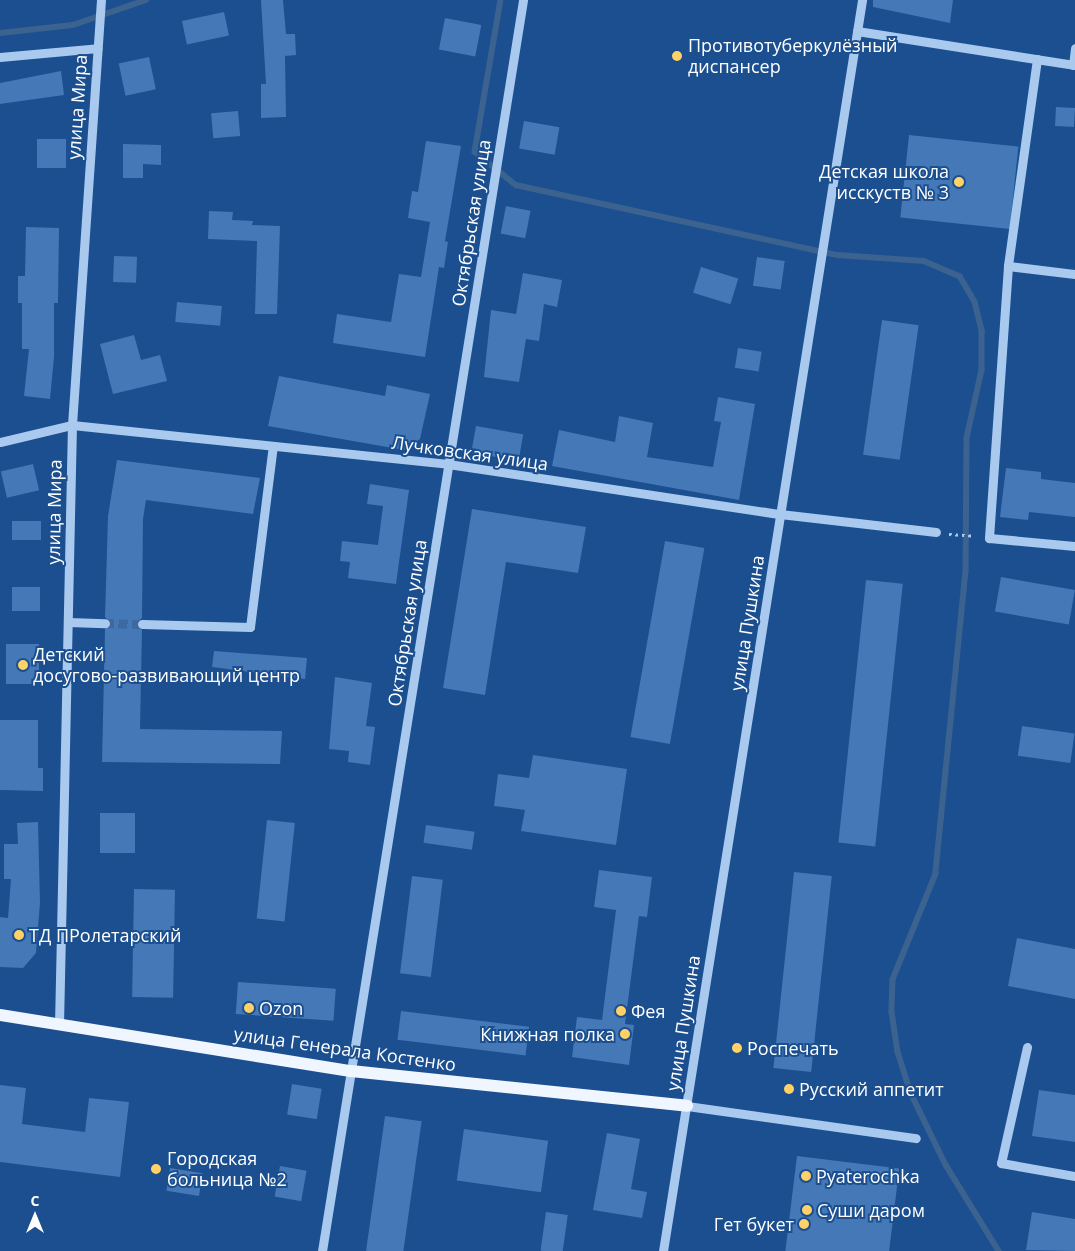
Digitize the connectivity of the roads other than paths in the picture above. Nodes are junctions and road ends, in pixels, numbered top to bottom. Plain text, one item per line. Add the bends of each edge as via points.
1 (101, 0) edge
2 (523, 0) edge
3 (862, 0) edge
4 (857, 31) junction
5 (98, 48) junction
6 (1075, 48) edge
7 (0, 57) edge
8 (1037, 59) junction
9 (1074, 65) edge
10 (1008, 266) junction
11 (1075, 274) edge
12 (72, 425) junction
13 (0, 442) edge
14 (273, 446) junction
15 (448, 464) junction
16 (780, 514) junction
17 (936, 532) road end
18 (1075, 546) edge
19 (68, 622) junction
20 (105, 623) tunnel mouth
21 (142, 624) tunnel mouth
22 (0, 1015) edge
23 (60, 1025) junction
24 (1027, 1047) dead end
25 (351, 1071) junction
26 (687, 1106) junction
27 (916, 1138) dead end
28 (1075, 1176) edge
29 (322, 1251) edge
30 (664, 1251) edge

1 - 5 street, улица Мира
2 - 15 street, Октябрьская улица
3 - 4 street, улица Пушкина
4 - 8 street
4 - 16 street, улица Пушкина
5 - 7 street
5 - 12 street, улица Мира
6 - 9 street
8 - 9 street
8 - 10 street
10 - 11 street
10 - 18 street via 989,538
12 - 13 street, Лучковская улица
12 - 14 street, Лучковская улица
12 - 19 street, улица Мира
14 - 15 street, Лучковская улица
14 - 21 street via 250,627
15 - 16 street, Лучковская улица
15 - 25 street, Октябрьская улица
16 - 17 street, Лучковская улица
16 - 26 street, улица Пушкина
19 - 20 street
19 - 23 street, улица Мира
22 - 23 main road, улица Генерала Костенко
23 - 25 main road, улица Генерала Костенко
24 - 28 street via 1002,1162
25 - 26 main road, улица Генерала Костенко
25 - 29 street, Октябрьская улица
26 - 27 street
26 - 30 street, улица Пушкина

